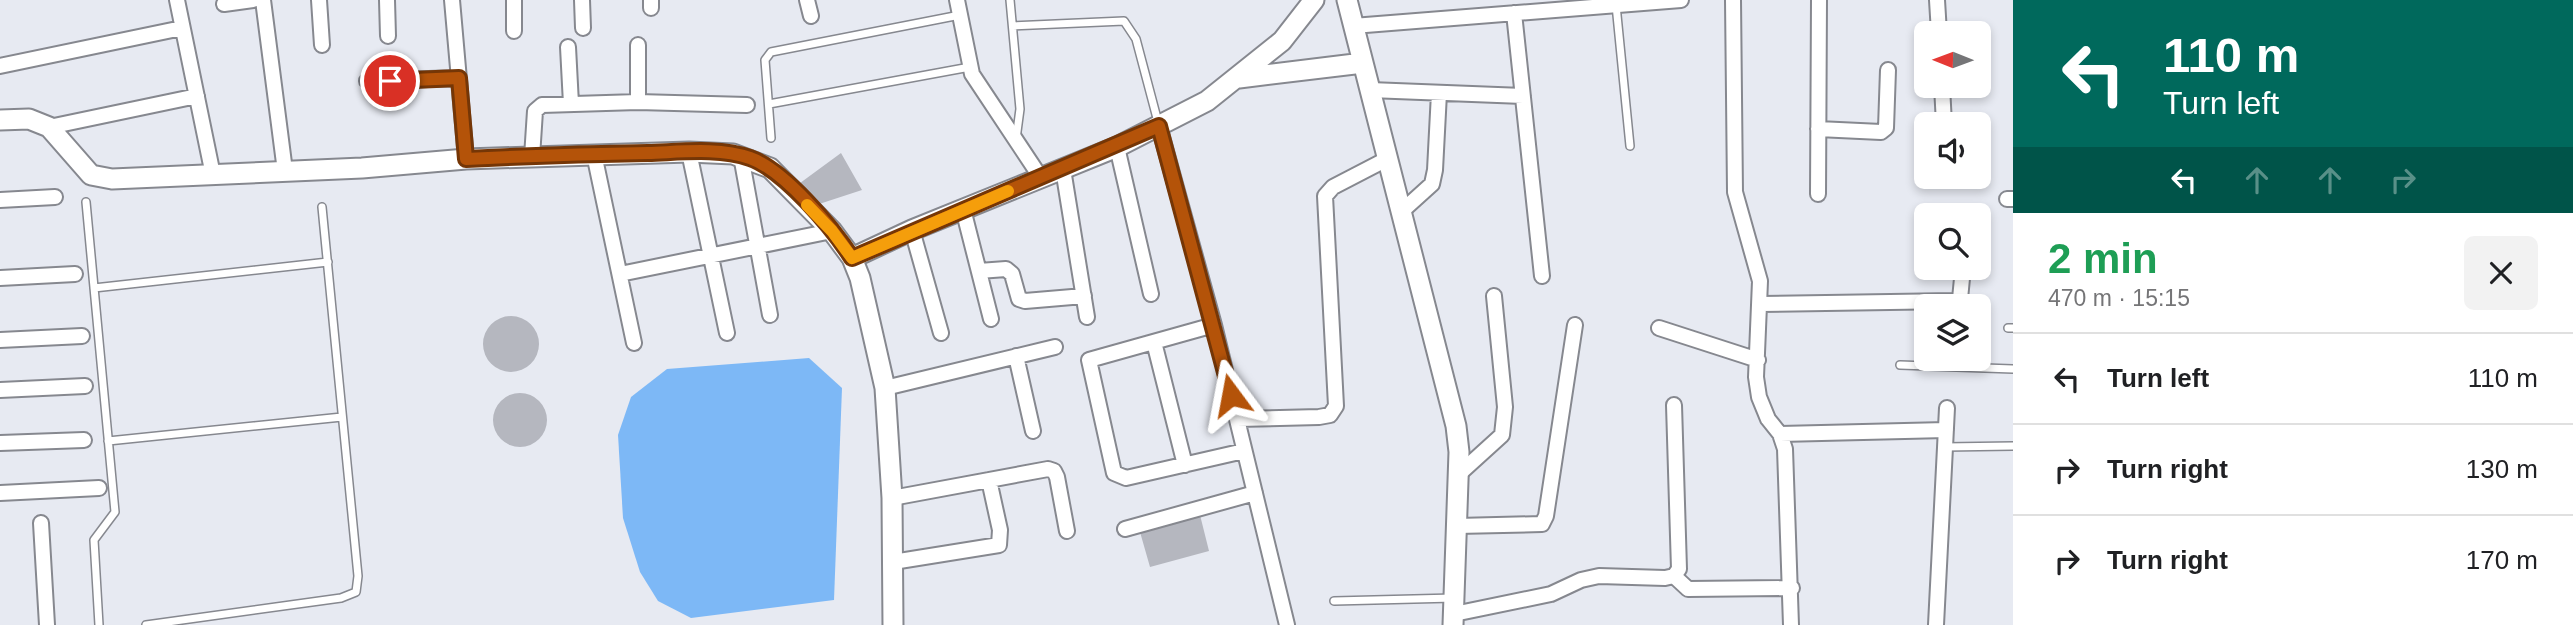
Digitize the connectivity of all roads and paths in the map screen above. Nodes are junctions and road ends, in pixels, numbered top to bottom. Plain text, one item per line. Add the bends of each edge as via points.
1 (177, 0) edge
2 (253, 0) edge
3 (262, 0) edge
4 (319, 0) edge
5 (387, 0) edge
6 (452, 0) edge
7 (514, 0) edge
8 (582, 0) edge
9 (807, 0) edge
10 (957, 0) edge
11 (1010, 0) edge
12 (1314, 0) edge
13 (1347, 0) edge
14 (1681, 0) edge
15 (1733, 0) edge
16 (1819, 0) edge
17 (1937, 0) edge
18 (1620, 3) edge
19 (223, 4) dead end
20 (1514, 13) junction
21 (960, 15) junction
22 (811, 16) dead end
23 (1938, 21) edge
24 (1013, 26) junction
25 (1353, 26) junction
26 (182, 28) junction
27 (583, 28) dead end
28 (514, 31) dead end
29 (388, 36) dead end
30 (322, 45) dead end
31 (638, 45) dead end
32 (568, 47) dead end
33 (1363, 63) junction
34 (0, 66) edge
35 (970, 67) junction
36 (1888, 70) dead end
37 (459, 78) junction
38 (1239, 78) junction
39 (367, 82) dead end
40 (1370, 90) junction
41 (1439, 93) junction
42 (197, 96) junction
43 (1523, 96) junction
44 (638, 102) junction
45 (571, 104) junction
46 (769, 104) junction
47 (747, 105) dead end
48 (0, 120) edge
49 (1159, 126) junction
50 (49, 127) junction
51 (1818, 129) junction
52 (771, 138) dead end
53 (1016, 139) junction
54 (1630, 146) dead end
55 (1117, 147) junction
56 (689, 152) junction
57 (594, 154) junction
58 (741, 156) junction
59 (532, 157) junction
60 (466, 159) junction
61 (1387, 159) junction
62 (1063, 169) junction
63 (285, 171) junction
64 (213, 175) junction
65 (1041, 177) junction
66 (1818, 194) dead end
67 (55, 197) dead end
68 (0, 200) edge
69 (86, 202) dead end
70 (322, 207) dead end
71 (963, 209) junction
72 (1401, 212) junction
73 (912, 230) junction
74 (832, 231) junction
75 (757, 246) junction
76 (709, 256) junction
77 (852, 258) junction
78 (328, 262) junction
79 (979, 271) junction
80 (75, 274) dead end
81 (620, 274) junction
82 (1542, 276) dead end
83 (0, 278) edge
84 (1963, 280) edge
85 (94, 288) junction
86 (1151, 294) dead end
87 (1084, 296) junction
88 (1494, 296) dead end
89 (1761, 304) junction
90 (770, 315) dead end
91 (1087, 317) dead end
92 (991, 319) dead end
93 (1214, 325) junction
94 (1575, 325) dead end
95 (1658, 328) dead end
96 (941, 333) dead end
97 (727, 334) dead end
98 (82, 336) dead end
99 (0, 340) edge
100 (1154, 342) junction
101 (634, 343) dead end
102 (1055, 347) dead end
103 (1016, 356) junction
104 (1758, 360) junction
105 (1900, 365) dead end
106 (2013, 369) edge
107 (85, 386) dead end
108 (885, 388) junction
109 (0, 390) edge
110 (1674, 405) dead end
111 (1947, 408) dead end
112 (342, 417) junction
113 (1237, 419) junction
114 (1946, 430) junction
115 (1033, 432) dead end
116 (1780, 433) junction
117 (84, 440) dead end
118 (108, 441) junction
119 (0, 443) edge
120 (2013, 446) edge
121 (1945, 447) junction
122 (1244, 451) junction
123 (1185, 465) junction
124 (1459, 474) junction
125 (989, 480) junction
126 (99, 488) dead end
127 (0, 493) edge
128 (1255, 494) junction
129 (892, 498) junction
130 (41, 523) dead end
131 (1457, 526) junction
132 (1125, 529) dead end
133 (1067, 531) dead end
134 (893, 562) junction
135 (1674, 576) junction
136 (1792, 588) junction
137 (1334, 601) dead end
138 (1454, 612) edge
139 (47, 625) edge
140 (99, 625) edge
141 (146, 625) edge
142 (894, 625) edge
143 (1287, 625) edge
144 (1791, 625) edge
145 (1937, 625) edge

1 - 26 street
2 - 19 street
3 - 63 street
4 - 30 street
5 - 29 street
6 - 37 street
7 - 28 street
8 - 27 street
9 - 22 street
10 - 21 street
11 - 24 lane
12 - 38 street via 1282,41
13 - 25 street
14 - 18 street
15 - 89 street via 1735,192 1754,250
16 - 51 street
17 - 23 street
18 - 20 street
18 - 54 lane
20 - 25 street
20 - 43 street
21 - 35 street
21 - 46 lane via 771,52 765,60
24 - 49 lane via 1124,21 1136,39
24 - 53 lane via 1020,108
25 - 33 street
26 - 34 street
26 - 42 street
31 - 44 street
32 - 45 street
33 - 38 street
33 - 40 street
35 - 46 lane
35 - 53 street
36 - 51 street via 1886,128 1881,132
37 - 39 street
37 - 60 street
38 - 49 street
40 - 41 street
40 - 61 street
41 - 43 street
41 - 72 street via 1432,184
42 - 50 street
42 - 64 street
43 - 82 street
44 - 45 street
44 - 47 street
45 - 59 street via 536,108
46 - 52 lane
48 - 50 street via 29,119
49 - 55 street
49 - 93 street
50 - 64 street via 91,174 112,179
51 - 66 street
53 - 65 street
55 - 62 street
55 - 86 street
56 - 57 street
56 - 58 street
56 - 76 street
57 - 59 street
57 - 81 street
58 - 74 street via 770,168
58 - 75 street
59 - 60 street
60 - 63 street
61 - 72 street
61 - 113 street via 1333,187 1325,196 1336,406 1330,415 1319,417
62 - 65 street
62 - 87 street
63 - 64 street
65 - 71 street
67 - 68 street
69 - 85 lane
70 - 78 lane
71 - 73 street
71 - 79 street
72 - 124 street via 1456,426
73 - 77 street
73 - 96 street
74 - 75 street
74 - 77 street
75 - 76 street
75 - 90 street
76 - 81 street
76 - 97 street
77 - 108 street
78 - 85 lane
78 - 112 lane
79 - 87 street via 1006,269 1012,274 1019,299
79 - 92 street
80 - 83 street
81 - 101 street
84 - 89 street via 1963,293 1954,301
85 - 118 lane
87 - 91 street
88 - 124 street via 1505,407 1502,435
89 - 104 street
93 - 100 street
93 - 113 street
94 - 131 street via 1542,524
95 - 104 street
98 - 99 street
100 - 123 street
100 - 123 street via 1089,360 1114,474 1126,478
102 - 103 street
103 - 108 street
103 - 115 street
104 - 116 street via 1759,397
105 - 106 lane
107 - 109 street
108 - 129 street
110 - 135 street via 1679,569
111 - 114 street
112 - 118 lane
112 - 141 lane via 356,592 341,598
113 - 122 street
114 - 116 street
114 - 121 street
116 - 136 street via 1785,449
117 - 119 street
118 - 140 lane via 115,512 94,540
120 - 121 lane
121 - 145 street
122 - 123 street
122 - 128 street
124 - 131 street
125 - 129 street
125 - 133 street via 1054,471
125 - 134 street via 999,545
126 - 127 street
128 - 132 street
128 - 143 street
129 - 134 street
130 - 139 street
131 - 138 street
134 - 142 street
135 - 136 street via 1688,589
135 - 138 street via 1599,576 1581,579 1551,594
136 - 144 street
137 - 138 lane

